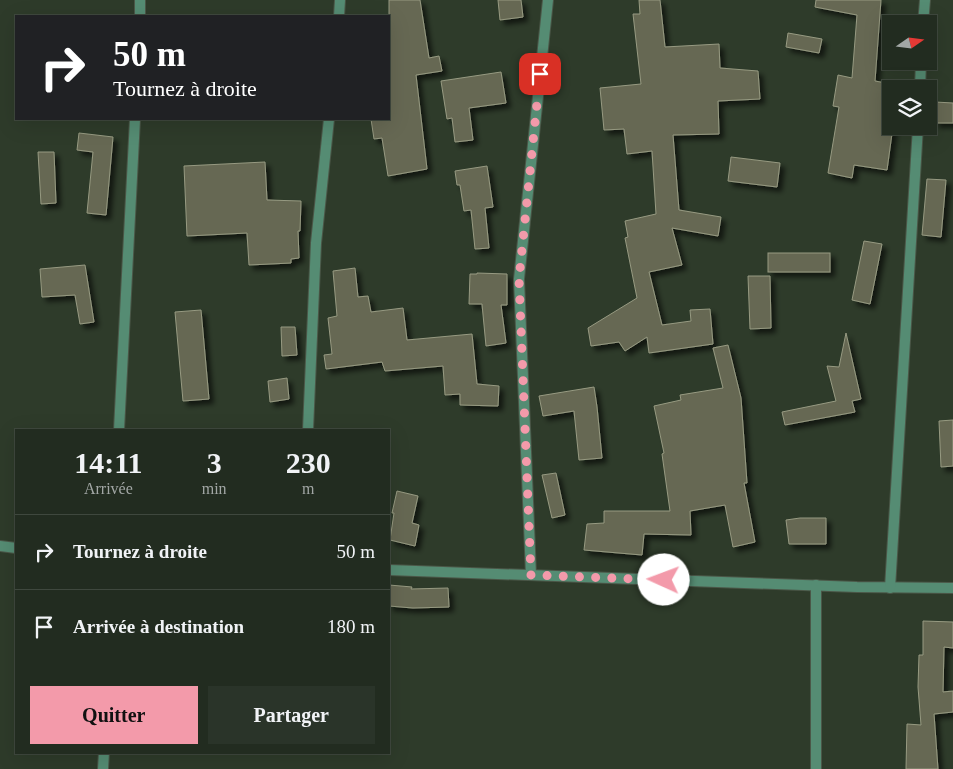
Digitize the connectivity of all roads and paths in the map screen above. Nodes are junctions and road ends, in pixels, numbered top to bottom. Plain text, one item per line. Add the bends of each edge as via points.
1 (140, 0) edge
2 (340, 0) edge
3 (548, 0) edge
4 (925, 0) edge
5 (140, 15) edge
6 (339, 15) edge
7 (924, 15) edge
8 (135, 120) edge
9 (328, 120) edge
10 (917, 135) edge
11 (120, 429) edge
12 (308, 429) edge
13 (0, 546) edge
14 (15, 548) edge
15 (390, 570) edge
16 (531, 575) junction
17 (816, 585) junction
18 (890, 588) junction
19 (953, 588) edge
20 (104, 754) edge
21 (103, 769) edge
22 (816, 769) edge

1 - 5 street
2 - 6 street
3 - 16 street via 519,279
4 - 7 street
8 - 11 street
9 - 12 street via 316,243
10 - 18 street
13 - 14 street
15 - 16 street
16 - 17 street
17 - 18 street
17 - 22 street
18 - 19 street
20 - 21 street

